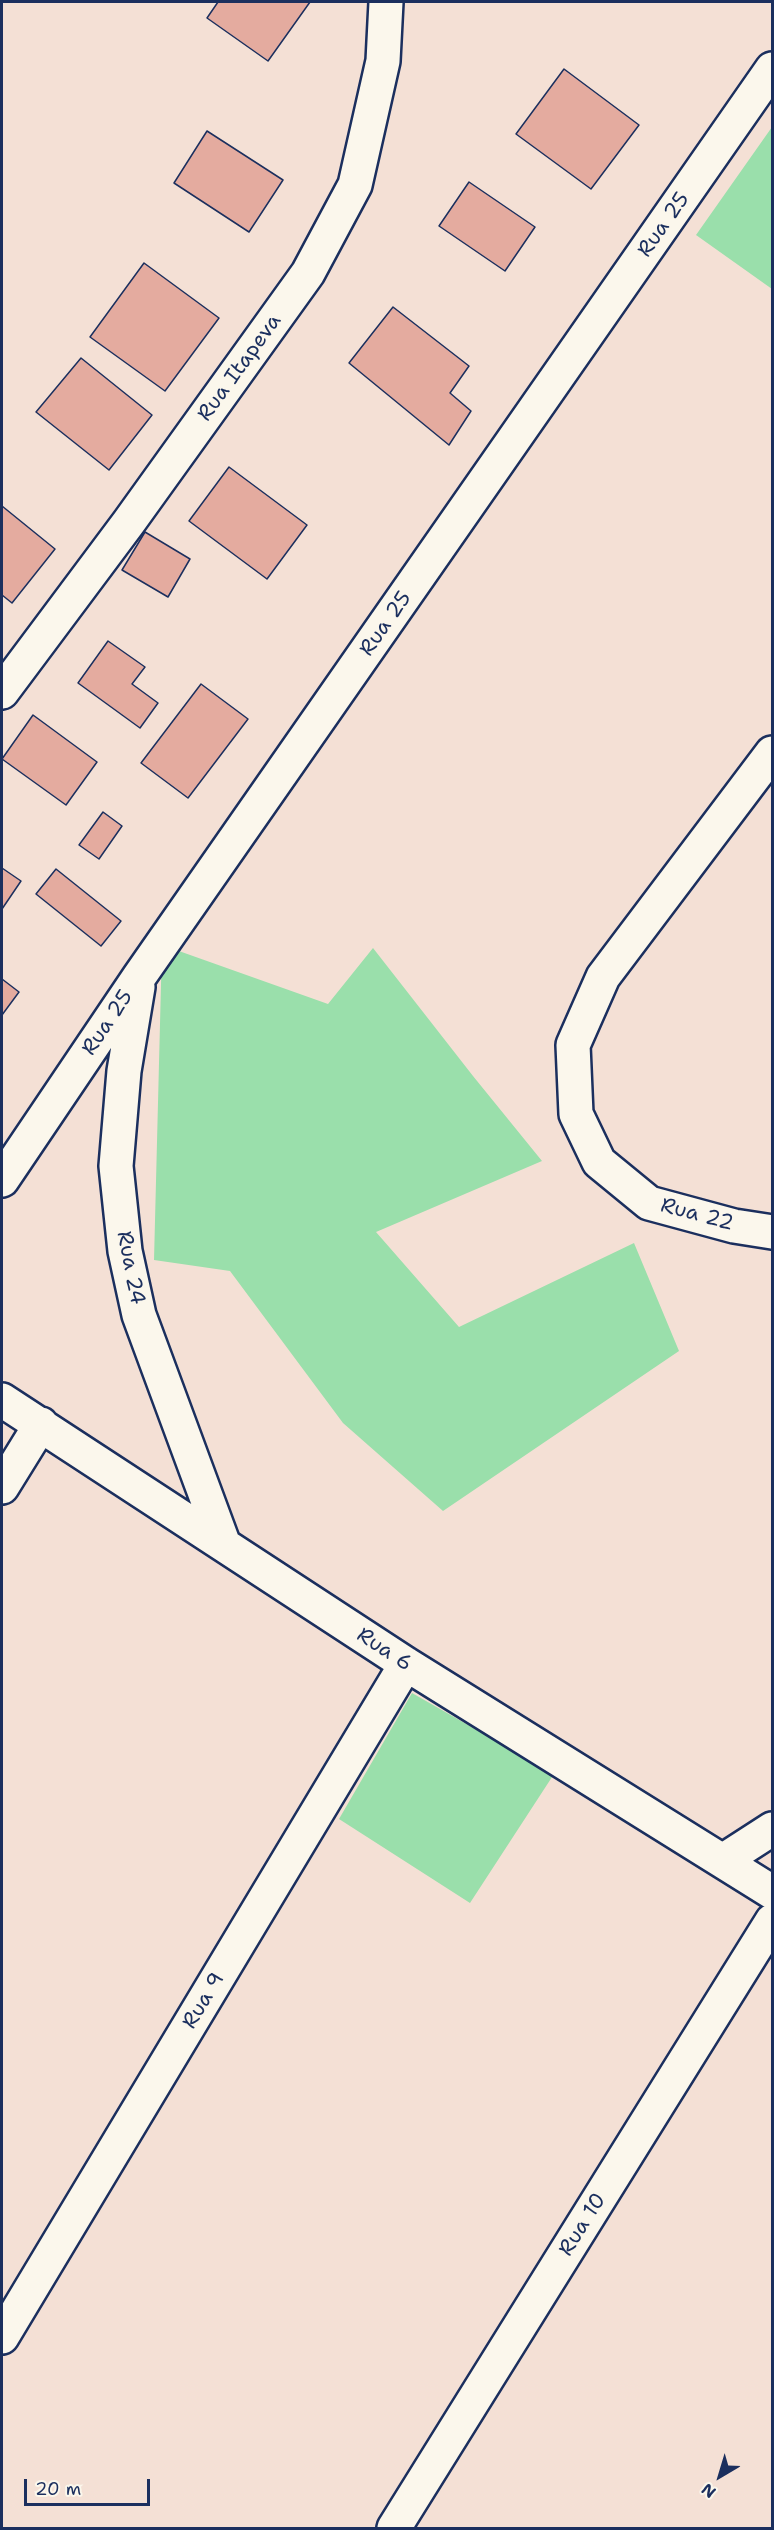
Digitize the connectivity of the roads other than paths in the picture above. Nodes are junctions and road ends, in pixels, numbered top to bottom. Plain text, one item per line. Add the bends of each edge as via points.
1 (386, 2) edge
2 (772, 69) edge
3 (2, 692) edge
4 (769, 764) edge
5 (139, 976) junction
6 (2, 1180) edge
7 (772, 1232) edge
8 (2, 1400) edge
9 (41, 1424) junction
10 (2, 1487) edge
11 (224, 1545) junction
12 (406, 1664) junction
13 (772, 1829) edge
14 (724, 1860) junction
15 (772, 1892) edge
16 (772, 1921) edge
17 (2, 2337) edge
18 (394, 2529) edge

1 - 3 street, Rua Itapeva via 383,61 355,185 308,273
2 - 5 street, Rua 25
4 - 7 street, Rua 22 via 603,977 573,1045 576,1114 599,1162 649,1203
5 - 6 street, Rua 25
5 - 11 street, Rua 24 via 124,1071 116,1166 125,1251 139,1315
8 - 9 street, Rua 6
9 - 10 street
9 - 11 street, Rua 6
11 - 12 street, Rua 6
12 - 14 street, Rua 6
12 - 17 street, Rua 9
13 - 14 street
14 - 15 street, Rua 6
16 - 18 street, Rua 10

